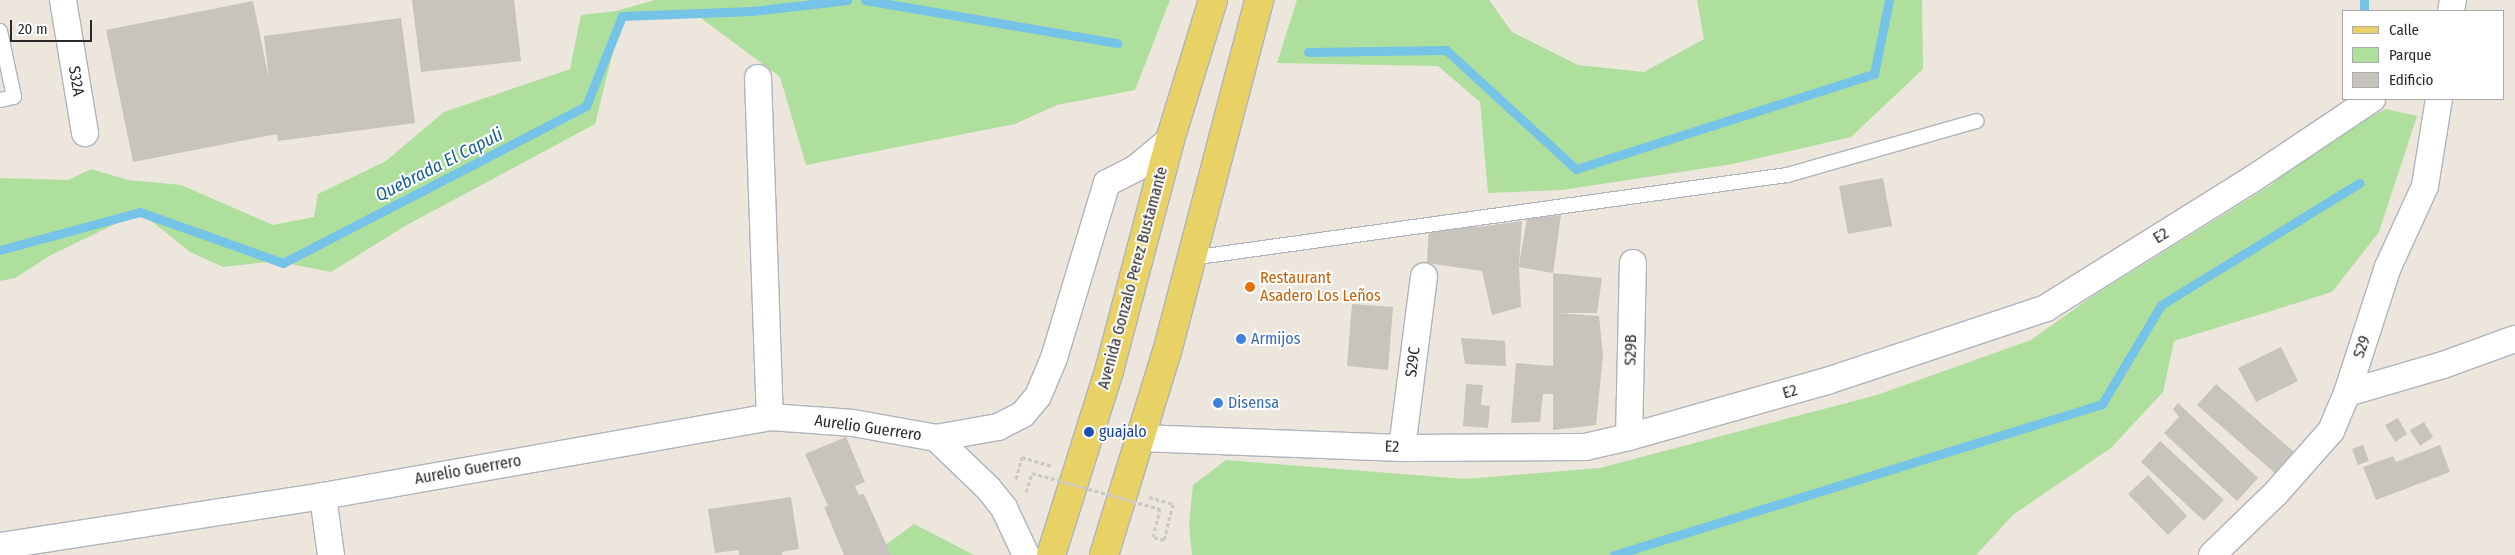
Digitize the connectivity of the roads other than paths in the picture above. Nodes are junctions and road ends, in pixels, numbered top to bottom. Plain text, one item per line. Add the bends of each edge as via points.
1 (63, 0) edge
2 (1213, 0) edge
3 (1260, 0) edge
4 (0, 31) edge
5 (758, 78) dead end
6 (0, 100) edge
7 (2371, 100) edge
8 (2438, 100) edge
9 (1976, 121) dead end
10 (85, 133) dead end
11 (1170, 140) junction
12 (1191, 258) junction
13 (1633, 262) dead end
14 (1424, 276) dead end
15 (2515, 338) edge
16 (2348, 393) junction
17 (770, 416) junction
18 (1629, 437) junction
19 (936, 438) junction
20 (1140, 438) junction
21 (1402, 448) junction
22 (323, 496) junction
23 (0, 546) edge
24 (331, 555) edge
25 (1026, 555) edge
26 (1051, 555) edge
27 (1104, 555) edge
28 (2212, 555) edge

1 - 10 street, S32A
2 - 11 main road, Avenida Gonzalo Perez Bustamante
3 - 12 main road
4 - 6 lane via 14,97
5 - 17 street
7 - 18 street, E2 via 2254,178 2046,308 1827,381
8 - 16 street, S29 via 2425,186 2388,267
9 - 12 lane via 1787,175
11 - 19 street, Aurelio Guerrero via 1136,168 1107,183 1054,358 1038,396 1023,414 998,428
11 - 26 main road, Avenida Gonzalo Perez Bustamante via 1109,371
12 - 20 main road
13 - 18 street, S29B
14 - 21 street, S29C
15 - 16 street via 2443,365
16 - 28 street, S29 via 2330,431 2276,493
17 - 19 street, Aurelio Guerrero via 853,423
17 - 22 street, Aurelio Guerrero
18 - 21 street, E2 via 1585,447
19 - 25 street, Aurelio Guerrero via 1004,508
20 - 21 street, E2
20 - 27 main road
22 - 23 street, Aurelio Guerrero
22 - 24 street

